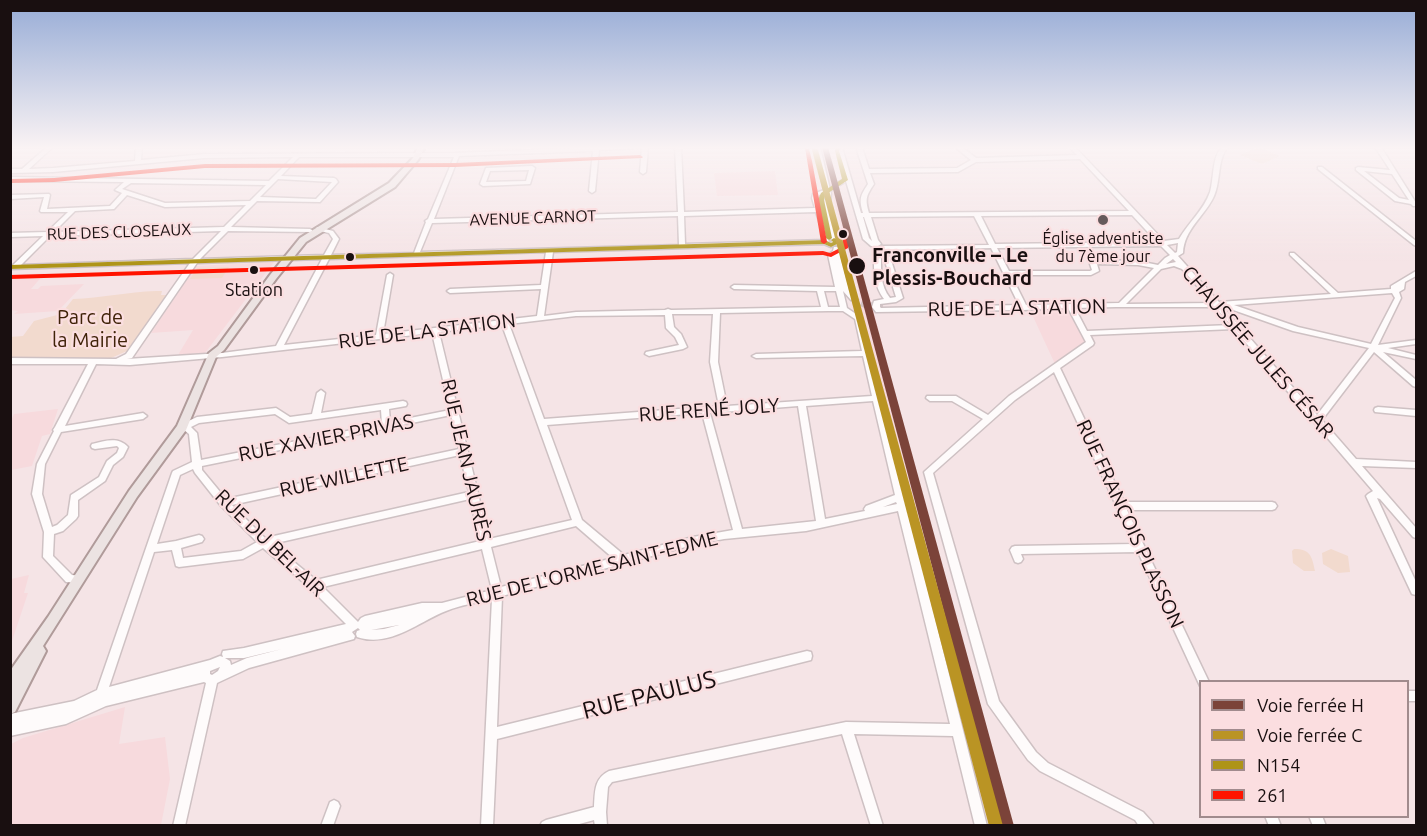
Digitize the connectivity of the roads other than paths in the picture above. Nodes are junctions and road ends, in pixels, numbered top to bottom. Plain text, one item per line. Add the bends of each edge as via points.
1 (123, 186) edge
2 (267, 186) edge
3 (331, 186) edge
4 (390, 186) edge
5 (443, 186) edge
6 (592, 186) edge
7 (680, 186) edge
8 (824, 186) edge
9 (852, 186) edge
10 (871, 186) edge
11 (1109, 186) edge
12 (1215, 186) edge
13 (1343, 186) edge
14 (1379, 186) edge
15 (1403, 186) edge
16 (592, 191) dead end
17 (126, 193) junction
18 (825, 193) junction
19 (10, 198) edge
20 (253, 201) junction
21 (1415, 204) edge
22 (72, 210) junction
23 (818, 210) junction
24 (1135, 213) junction
25 (681, 214) junction
26 (977, 215) junction
27 (859, 216) junction
28 (867, 216) junction
29 (428, 221) junction
30 (227, 229) junction
31 (314, 230) junction
32 (49, 234) junction
33 (10, 235) edge
34 (829, 241) junction
35 (1182, 241) junction
36 (1163, 243) junction
37 (1416, 244) edge
38 (682, 246) junction
39 (993, 246) junction
40 (878, 247) junction
41 (550, 250) junction
42 (837, 251) junction
43 (1292, 254) dead end
44 (416, 255) junction
45 (1174, 255) junction
46 (285, 258) junction
47 (326, 258) junction
48 (195, 261) junction
49 (13, 267) edge
50 (1160, 267) junction
51 (1187, 270) junction
52 (1006, 273) junction
53 (1416, 273) edge
54 (390, 275) dead end
55 (545, 287) junction
56 (734, 287) dead end
57 (1398, 287) junction
58 (820, 289) junction
59 (839, 289) junction
60 (450, 291) dead end
61 (1335, 295) junction
62 (853, 299) dead end
63 (886, 303) junction
64 (1219, 304) junction
65 (1116, 306) junction
66 (1071, 307) junction
67 (1024, 308) junction
68 (844, 309) junction
69 (825, 310) junction
70 (668, 311) junction
71 (717, 311) junction
72 (540, 317) junction
73 (506, 322) junction
74 (1236, 327) junction
75 (435, 330) junction
76 (1086, 333) junction
77 (379, 336) junction
78 (1416, 342) edge
79 (279, 348) junction
80 (1373, 348) junction
81 (867, 353) junction
82 (649, 354) dead end
83 (212, 355) junction
84 (129, 356) junction
85 (756, 356) dead end
86 (1416, 357) edge
87 (138, 360) junction
88 (10, 361) edge
89 (106, 361) junction
90 (93, 362) junction
91 (1056, 368) junction
92 (1416, 384) edge
93 (321, 393) dead end
94 (876, 398) junction
95 (930, 399) dead end
96 (801, 403) junction
97 (403, 404) dead end
98 (385, 407) junction
99 (724, 409) junction
100 (705, 410) junction
101 (1378, 410) dead end
102 (454, 411) junction
103 (1416, 413) edge
104 (143, 416) dead end
105 (316, 416) junction
106 (988, 419) junction
107 (1318, 420) junction
108 (541, 422) junction
109 (386, 425) junction
110 (184, 427) junction
111 (57, 430) junction
112 (95, 446) dead end
113 (464, 451) junction
114 (1354, 462) junction
115 (197, 464) junction
116 (1416, 465) edge
117 (475, 494) junction
118 (1383, 496) junction
119 (224, 502) junction
120 (901, 502) junction
121 (1122, 506) junction
122 (1272, 506) dead end
123 (1405, 520) junction
124 (1416, 521) edge
125 (578, 522) junction
126 (821, 523) junction
127 (49, 532) junction
128 (739, 534) junction
129 (1416, 534) edge
130 (200, 539) dead end
131 (264, 542) junction
132 (176, 545) junction
133 (487, 545) junction
134 (1142, 548) junction
135 (150, 549) junction
136 (621, 559) junction
137 (1018, 559) dead end
138 (78, 579) junction
139 (314, 585) junction
140 (497, 591) junction
141 (1416, 591) edge
142 (444, 606) junction
143 (53, 621) junction
144 (356, 629) junction
145 (807, 656) dead end
146 (209, 665) junction
147 (218, 670) junction
148 (1204, 680) edge
149 (10, 684) edge
150 (101, 694) junction
151 (10, 707) edge
152 (10, 720) edge
153 (846, 728) junction
154 (10, 730) edge
155 (957, 730) junction
156 (492, 734) junction
157 (334, 806) dead end
158 (600, 819) edge
159 (179, 825) edge
160 (327, 825) edge
161 (488, 825) edge
162 (546, 825) edge
163 (877, 825) edge
164 (981, 825) edge
165 (1148, 825) edge

1 - 17 street via 118,190
2 - 20 street
3 - 20 street via 318,201
4 - 31 main road
5 - 29 street
6 - 16 street
7 - 25 street
8 - 18 street
9 - 27 street
10 - 28 street via 864,195
11 - 24 street, CHAUSSÉE JULES CÉSAR
12 - 35 street, RUE DE LA STATION
13 - 37 street
14 - 21 street via 1397,200
15 - 21 street
17 - 20 street via 165,205
17 - 22 street via 112,208
18 - 23 street via 815,196
18 - 34 street via 821,200
19 - 22 street via 47,195 42,211
20 - 30 street
22 - 32 street
23 - 25 street, AVENUE CARNOT
23 - 34 street
24 - 26 street
24 - 36 street, CHAUSSÉE JULES CÉSAR
25 - 29 street, AVENUE CARNOT
25 - 38 street
26 - 28 street
26 - 39 street
27 - 28 street
27 - 40 street via 866,239
28 - 40 street
29 - 44 street
30 - 31 street, RUE DES CLOSEAUX
30 - 32 street, RUE DES CLOSEAUX
30 - 48 street
31 - 46 main road
31 - 47 street via 331,232 336,238
32 - 33 street, RUE DES CLOSEAUX
32 - 49 street
34 - 38 street
34 - 42 street
35 - 36 street
35 - 45 street, RUE DE LA STATION via 1180,253
36 - 39 street
36 - 45 street, CHAUSSÉE JULES CÉSAR
38 - 41 street
39 - 40 street
39 - 52 street
40 - 63 street via 877,274
40 - 63 street via 887,257 900,297
41 - 44 street
41 - 55 street
42 - 59 street via 831,255
42 - 62 street via 846,290
43 - 61 street
44 - 47 street
45 - 50 street, RUE DE LA STATION
45 - 51 street, CHAUSSÉE JULES CÉSAR
46 - 47 street
46 - 48 street
46 - 83 main road
47 - 79 street
48 - 49 street
48 - 84 street
50 - 51 street via 1176,264
50 - 52 street via 1138,262 1096,262 1096,271 1091,273
50 - 65 street, RUE DE LA STATION via 1124,304
51 - 64 street, CHAUSSÉE JULES CÉSAR
52 - 67 street
53 - 57 street
54 - 77 street
55 - 60 street
55 - 72 street
56 - 58 street
57 - 61 street
57 - 80 street via 1398,298
58 - 59 street
58 - 69 street
59 - 68 street
61 - 64 street
63 - 67 street, RUE DE LA STATION via 948,309
64 - 65 street
64 - 74 street, CHAUSSÉE JULES CÉSAR
64 - 80 street
65 - 66 street, RUE DE LA STATION
66 - 67 street, RUE DE LA STATION
66 - 76 street
68 - 69 street, RUE DE LA STATION
68 - 81 street via 858,318
69 - 71 street, RUE DE LA STATION
70 - 71 street, RUE DE LA STATION
70 - 72 street, RUE DE LA STATION
70 - 82 street via 670,328 683,347
71 - 99 street via 714,362
72 - 73 street, RUE DE LA STATION
73 - 75 street, RUE DE LA STATION
73 - 108 street
74 - 76 street
74 - 107 street, CHAUSSÉE JULES CÉSAR
75 - 77 street, RUE DE LA STATION
75 - 102 street, RUE JEAN JAURÈS
76 - 91 street via 1090,343
77 - 79 street, RUE DE LA STATION
78 - 80 street
79 - 83 street, RUE DE LA STATION
80 - 86 street
80 - 92 street
80 - 107 street
81 - 85 street
81 - 94 street
83 - 87 street, RUE DE LA STATION
83 - 110 main road
84 - 87 street
84 - 89 street
87 - 89 street, RUE DE LA STATION
88 - 90 street, RUE DE LA STATION
89 - 90 street, RUE DE LA STATION
90 - 111 street
91 - 106 street
91 - 121 street, RUE FRANÇOIS PLASSON
93 - 105 street
94 - 96 street, RUE RENÉ JOLY
94 - 120 street
95 - 106 street via 953,398
96 - 99 street, RUE RENÉ JOLY
96 - 126 street
97 - 98 street
98 - 105 street
98 - 109 street
99 - 100 street, RUE RENÉ JOLY
100 - 108 street, RUE RENÉ JOLY
100 - 128 street
101 - 103 street
102 - 109 street, RUE XAVIER PRIVAS
102 - 113 street, RUE JEAN JAURÈS
104 - 111 street
105 - 110 street via 289,420 276,411 197,420
106 - 165 street via 928,472 994,704 1032,756 1044,766 1139,816
107 - 114 street, CHAUSSÉE JULES CÉSAR
108 - 125 street
109 - 115 street, RUE XAVIER PRIVAS
110 - 115 street, RUE DU BEL-AIR via 192,433
110 - 138 main road via 133,494
111 - 127 street via 37,480 37,494
112 - 127 street via 118,443 124,447 102,479 74,498 73,516
113 - 117 street, RUE JEAN JAURÈS
113 - 119 street, RUE WILLETTE
114 - 116 street
114 - 118 street, CHAUSSÉE JULES CÉSAR
115 - 119 street, RUE DU BEL-AIR via 198,471
115 - 135 street via 176,473
117 - 131 street
117 - 133 street, RUE JEAN JAURÈS
118 - 123 street, CHAUSSÉE JULES CÉSAR
118 - 141 street via 1371,496
119 - 131 street, RUE DU BEL-AIR
120 - 126 street, RUE DE L'ORME SAINT-EDME
120 - 155 street
121 - 122 street
121 - 134 street, RUE FRANÇOIS PLASSON
123 - 124 street
123 - 129 street, CHAUSSÉE JULES CÉSAR
125 - 133 street
125 - 136 street
126 - 128 street, RUE DE L'ORME SAINT-EDME
127 - 138 street via 48,557 70,579
128 - 136 street, RUE DE L'ORME SAINT-EDME
130 - 132 street
131 - 132 street via 243,555 179,563
131 - 139 street, RUE DU BEL-AIR
132 - 135 street
133 - 139 street
133 - 140 street, RUE JEAN JAURÈS
134 - 137 street via 1015,550
134 - 148 street, RUE FRANÇOIS PLASSON
135 - 150 street
136 - 140 street, RUE DE L'ORME SAINT-EDME
138 - 143 main road
139 - 144 street, RUE DU BEL-AIR
140 - 142 street, RUE DE L'ORME SAINT-EDME
140 - 156 street, RUE JEAN JAURÈS
142 - 144 street, RUE DE L'ORME SAINT-EDME via 365,621
142 - 144 street, RUE DE L'ORME SAINT-EDME via 409,626 384,634
143 - 149 main road
143 - 151 main road
144 - 147 street, RUE DE L'ORME SAINT-EDME via 339,641
144 - 147 street, RUE DE L'ORME SAINT-EDME via 244,653
145 - 156 street, RUE PAULUS
146 - 147 street via 220,661
146 - 147 street via 204,671
146 - 150 street
147 - 154 street, RUE DE L'ORME SAINT-EDME via 105,701 66,718
147 - 159 street
150 - 152 street via 75,706
153 - 155 street
153 - 158 street via 609,777 602,784
153 - 163 street
155 - 164 street
156 - 161 street, RUE JEAN JAURÈS
157 - 160 street
158 - 162 street

